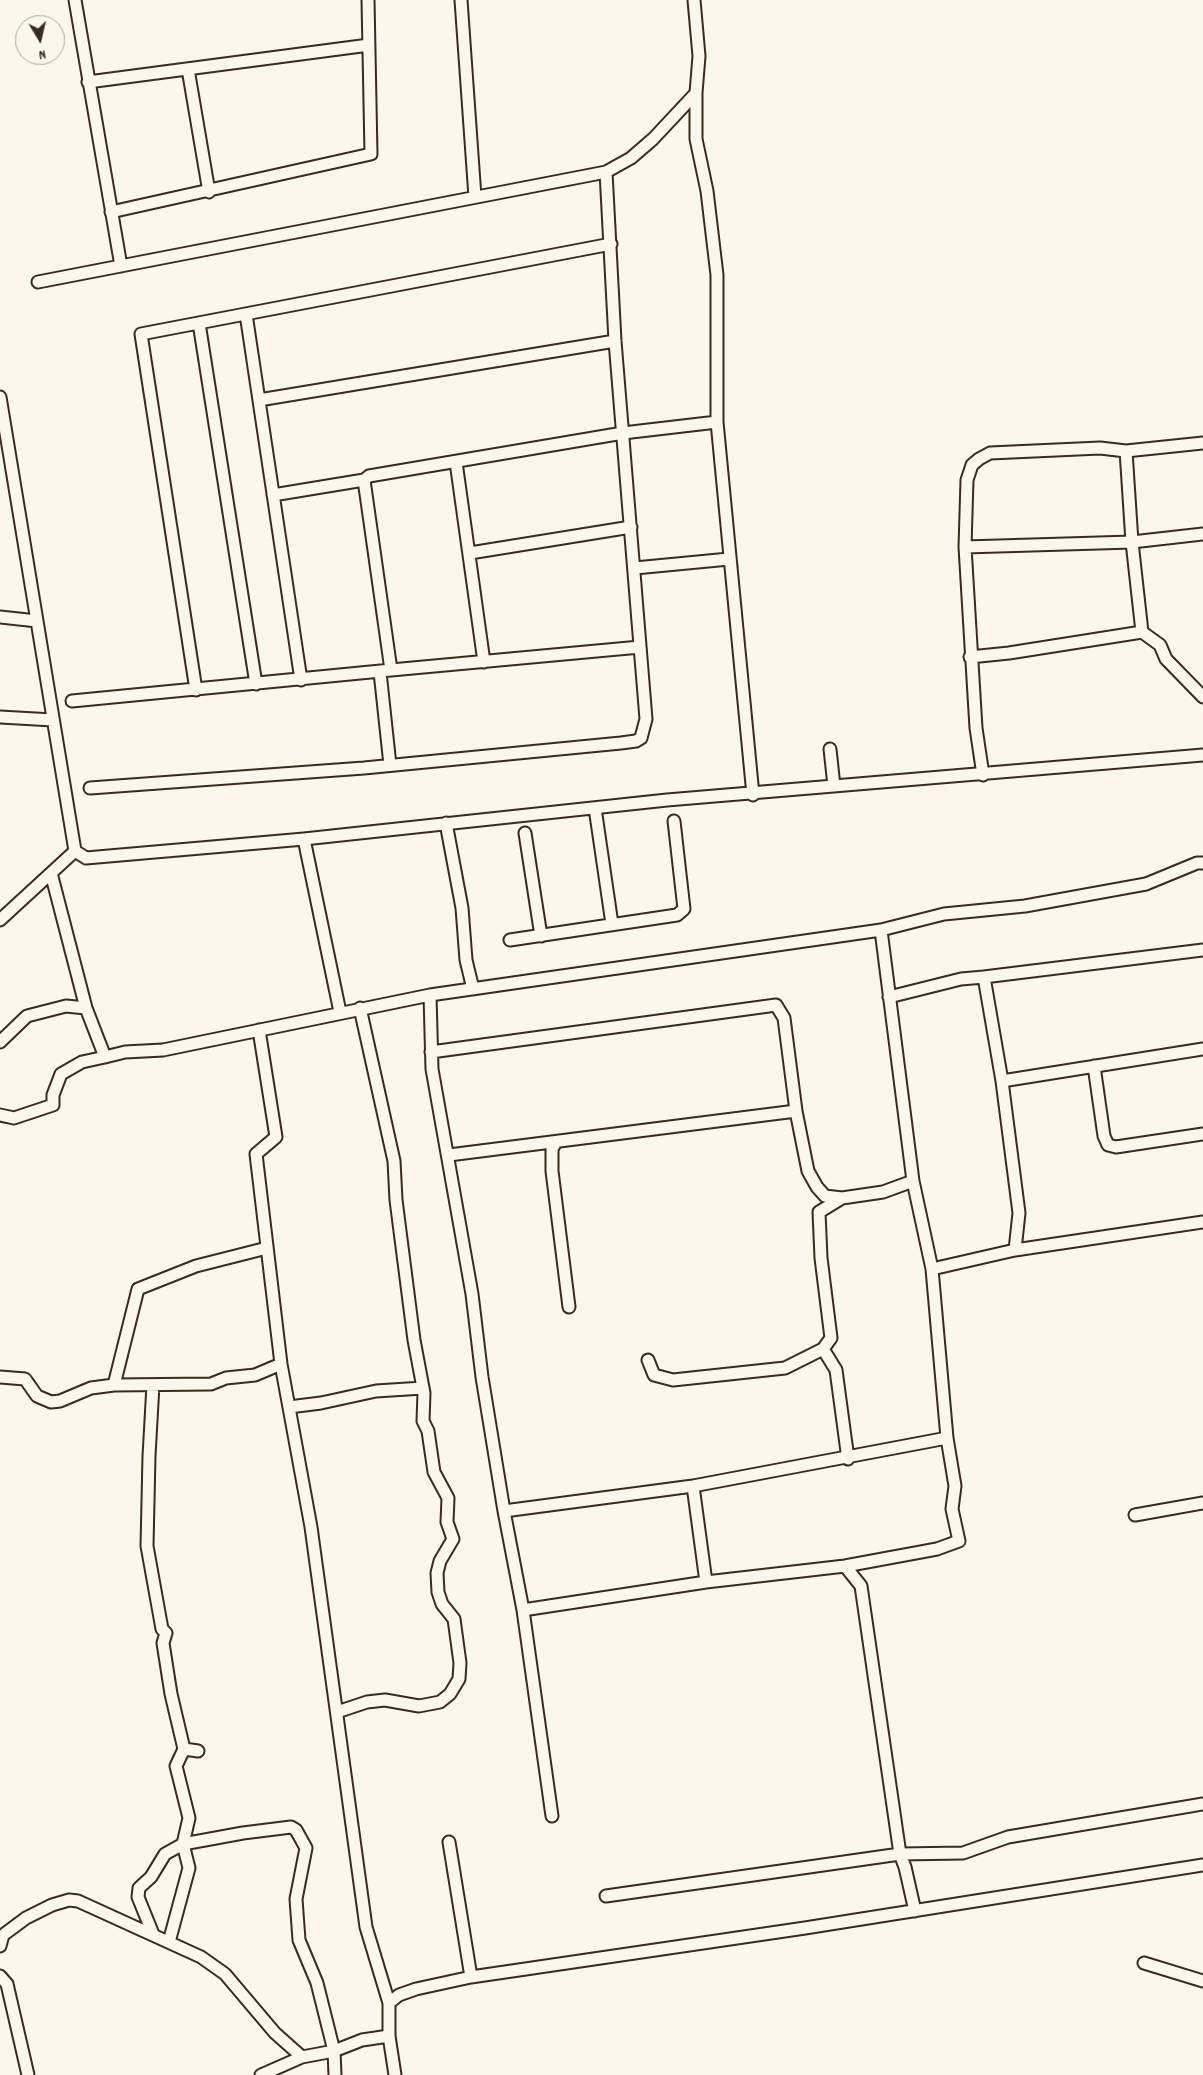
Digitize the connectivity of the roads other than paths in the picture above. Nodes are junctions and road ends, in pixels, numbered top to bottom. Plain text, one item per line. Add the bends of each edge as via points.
1 (76, 0) edge
2 (368, 0) edge
3 (461, 0) edge
4 (694, 0) edge
5 (369, 45) junction
6 (188, 69) junction
7 (88, 82) junction
8 (696, 93) junction
9 (606, 172) junction
10 (209, 192) junction
11 (475, 197) junction
12 (111, 212) junction
13 (611, 244) junction
14 (120, 266) junction
15 (38, 282) dead end
16 (246, 314) junction
17 (199, 323) junction
18 (615, 340) junction
19 (0, 397) edge
20 (259, 400) junction
21 (717, 422) junction
22 (623, 433) junction
23 (1203, 442) edge
24 (1126, 451) junction
25 (456, 462) junction
26 (364, 480) junction
27 (273, 495) junction
28 (632, 527) junction
29 (1203, 534) edge
30 (1132, 542) junction
31 (965, 547) junction
32 (470, 553) junction
33 (729, 559) junction
34 (635, 568) junction
35 (0, 617) edge
36 (37, 621) junction
37 (1142, 632) junction
38 (640, 647) junction
39 (970, 657) junction
40 (484, 662) junction
41 (385, 671) junction
42 (300, 680) junction
43 (256, 684) junction
44 (196, 690) junction
45 (1203, 697) edge
46 (72, 702) dead end
47 (0, 717) edge
48 (53, 720) junction
49 (830, 749) dead end
50 (1203, 756) edge
51 (390, 765) junction
52 (983, 775) junction
53 (834, 786) junction
54 (90, 788) dead end
55 (752, 795) junction
56 (594, 808) junction
57 (674, 821) dead end
58 (446, 823) junction
59 (525, 833) dead end
60 (304, 839) junction
61 (75, 851) junction
62 (1203, 863) edge
63 (51, 873) junction
64 (0, 920) edge
65 (612, 924) junction
66 (881, 930) junction
67 (541, 936) junction
68 (510, 940) dead end
69 (1203, 950) edge
70 (984, 977) junction
71 (473, 989) junction
72 (430, 995) junction
73 (889, 997) junction
74 (86, 1008) junction
75 (360, 1008) junction
76 (340, 1012) junction
77 (259, 1030) junction
78 (0, 1042) edge
79 (1203, 1049) edge
80 (431, 1052) junction
81 (105, 1057) junction
82 (1094, 1066) junction
83 (1002, 1081) junction
84 (796, 1111) junction
85 (0, 1115) edge
86 (1203, 1134) edge
87 (556, 1142) junction
88 (449, 1155) junction
89 (913, 1181) junction
90 (842, 1198) junction
91 (1203, 1222) edge
92 (267, 1248) junction
93 (1015, 1250) junction
94 (932, 1269) junction
95 (569, 1307) dead end
96 (823, 1349) junction
97 (648, 1360) dead end
98 (281, 1364) junction
99 (0, 1377) edge
100 (114, 1385) junction
101 (153, 1385) junction
102 (423, 1388) junction
103 (289, 1407) junction
104 (948, 1438) junction
105 (848, 1458) junction
106 (693, 1486) junction
107 (1203, 1502) edge
108 (504, 1511) junction
109 (1135, 1515) dead end
110 (845, 1566) junction
111 (706, 1582) junction
112 (524, 1610) junction
113 (337, 1712) junction
114 (184, 1749) junction
115 (198, 1751) dead end
116 (1203, 1804) edge
117 (552, 1816) dead end
118 (450, 1842) dead end
119 (183, 1844) junction
120 (900, 1854) junction
121 (1203, 1865) edge
122 (606, 1896) dead end
123 (915, 1911) junction
124 (153, 1934) junction
125 (169, 1942) junction
126 (0, 1946) edge
127 (1144, 1963) dead end
128 (0, 1976) edge
129 (471, 1977) junction
130 (1203, 1981) edge
131 (389, 2003) junction
132 (389, 2036) junction
133 (334, 2051) junction
134 (302, 2057) junction
135 (28, 2075) edge
136 (261, 2075) edge
137 (334, 2075) edge
138 (395, 2075) edge

1 - 7 street
2 - 5 street
3 - 11 street
4 - 8 street via 699,56
5 - 6 street
5 - 10 street via 371,154
6 - 7 street
6 - 10 street
7 - 12 street
8 - 9 street via 653,139 631,158
8 - 21 street via 696,140 707,191 717,275
9 - 11 street
9 - 13 street
10 - 12 street
11 - 14 street
12 - 14 street
13 - 16 street
13 - 18 street
14 - 15 street
16 - 17 street
16 - 20 street
17 - 43 street
17 - 44 street via 141,334
18 - 20 street
18 - 22 street
19 - 36 street
20 - 27 street
21 - 22 street
21 - 33 street
22 - 25 street
22 - 28 street
23 - 24 street
24 - 30 street
24 - 31 street via 1100,448 990,453 979,459 972,465 967,480
25 - 26 street via 369,476
25 - 32 street
26 - 27 street
26 - 41 street
27 - 42 street
28 - 32 street
28 - 34 street
29 - 30 street
30 - 31 street
30 - 37 street
31 - 39 street
32 - 40 street
33 - 34 street
33 - 55 street
34 - 38 street
35 - 36 street
36 - 48 street
37 - 39 street via 1009,654
37 - 45 street via 1160,645 1166,659
38 - 40 street
38 - 51 street via 645,728 636,741
39 - 52 street
40 - 41 street
41 - 42 street
41 - 51 street
42 - 43 street
43 - 44 street
44 - 46 street
47 - 48 street
48 - 61 street
49 - 53 street
50 - 52 street
51 - 54 street
52 - 53 street
53 - 55 street
55 - 56 street
56 - 58 street
56 - 65 street
57 - 65 street via 684,909 677,915
58 - 60 street
58 - 71 street
59 - 67 street
60 - 61 street via 86,858
60 - 76 street
61 - 63 street
62 - 66 street via 1146,884 1025,906 944,914
63 - 64 street
63 - 74 street
65 - 67 street
66 - 71 street
66 - 73 street
67 - 68 street
69 - 70 street
70 - 73 street via 961,979
70 - 83 street
71 - 72 street
72 - 75 street
72 - 80 street
73 - 89 street
74 - 78 street via 66,1006 28,1016
74 - 81 street
75 - 76 street
75 - 102 street via 394,1161 396,1200
76 - 77 street
77 - 81 street via 163,1050 125,1052
77 - 92 street via 276,1137 256,1154
79 - 82 street
80 - 84 street via 776,1005 784,1018
80 - 88 street
81 - 85 street via 82,1062 61,1074 52,1095 53,1105 14,1118
82 - 83 street
82 - 86 street via 1104,1136 1108,1144 1116,1147
83 - 93 street via 1019,1213
84 - 87 street
84 - 90 street via 808,1171 825,1196
87 - 88 street
87 - 95 street via 552,1149 552,1171
88 - 108 street
89 - 90 street via 884,1192
89 - 94 street
90 - 96 street via 819,1212 831,1338
91 - 93 street
92 - 98 street
92 - 100 street via 196,1266 138,1289
93 - 94 street
94 - 104 street
96 - 97 street via 785,1368 673,1380 654,1375
96 - 105 street via 836,1370
98 - 101 street via 255,1375 226,1378 211,1384
98 - 103 street
99 - 100 street via 25,1379 37,1396 52,1402 91,1388
100 - 101 street
101 - 114 street via 147,1546 162,1629 166,1633 163,1644
102 - 103 street via 376,1391
102 - 113 street via 423,1421 428,1431 434,1472 448,1498 447,1522 453,1539 440,1561 438,1598 454,1619 460,1679 450,1694 429,1705 385,1700
103 - 113 street via 311,1527
104 - 105 street
104 - 110 street via 955,1486 952,1509 959,1541 937,1549
105 - 106 street
106 - 108 street
106 - 111 street
107 - 109 street
108 - 112 street
110 - 111 street
110 - 120 street via 861,1586
111 - 112 street
112 - 117 street
113 - 131 street via 366,1927
114 - 115 street
114 - 119 street via 176,1766 189,1818
116 - 120 street via 1008,1836 963,1853
118 - 129 street
119 - 124 street via 165,1854 152,1877 139,1888 140,1903
119 - 125 street via 189,1868
119 - 133 street via 291,1827 302,1837 306,1848 296,1899 299,1940 317,1983
120 - 122 street
120 - 123 street
121 - 123 street
123 - 129 street
124 - 125 street
124 - 126 street via 69,1900 26,1918 3,1935
125 - 134 street via 225,1974 275,2033
127 - 130 street
128 - 135 street via 6,1984
129 - 131 street via 416,1989
131 - 132 street
132 - 133 street via 362,2040
132 - 138 street
133 - 134 street
133 - 137 street
134 - 136 street

